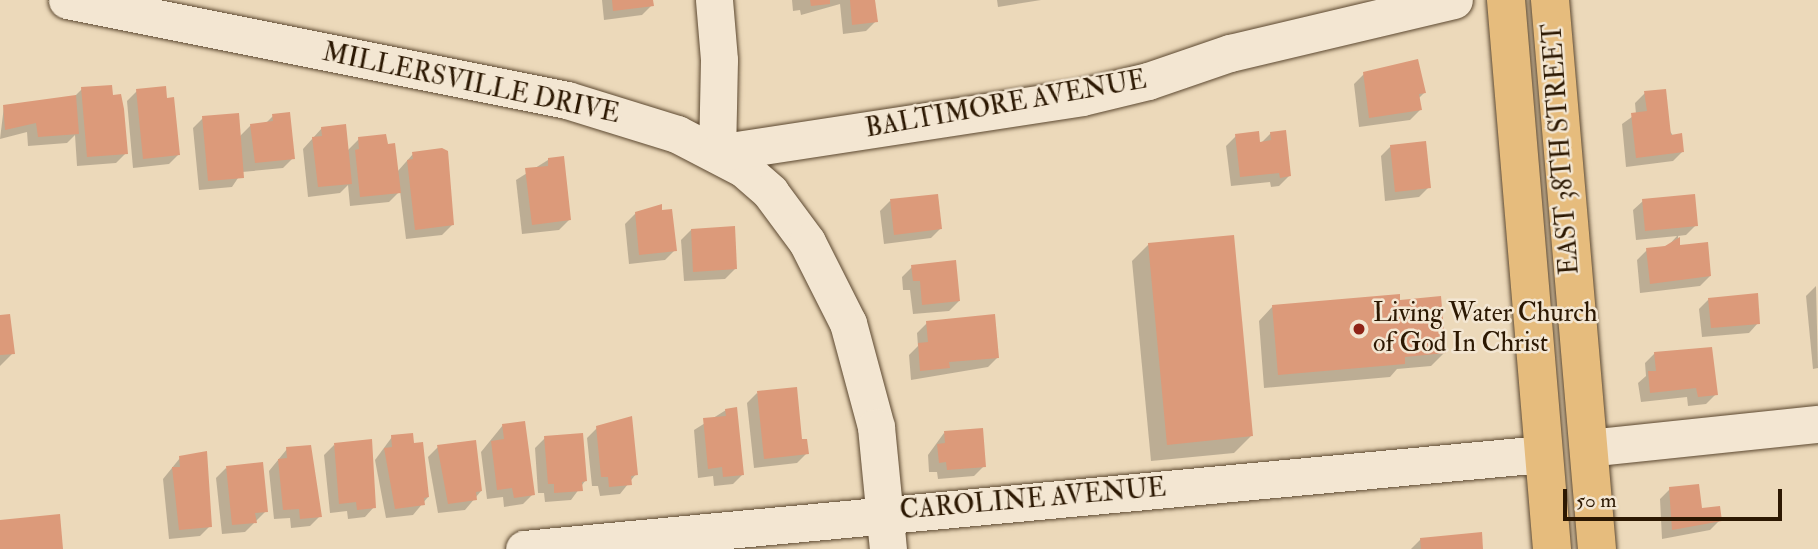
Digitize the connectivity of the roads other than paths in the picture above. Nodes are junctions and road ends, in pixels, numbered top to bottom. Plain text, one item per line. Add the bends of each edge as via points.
1 (66, 0) edge
2 (714, 0) edge
3 (1454, 0) edge
4 (1506, 0) edge
5 (1550, 0) edge
6 (717, 153) junction
7 (1818, 424) edge
8 (1588, 448) junction
9 (1543, 454) junction
10 (884, 513) junction
11 (524, 549) edge
12 (888, 549) edge
13 (1552, 549) edge
14 (1597, 549) edge

1 - 6 street, MILLERSVILLE DRIVE via 567,100 636,120
2 - 6 street via 719,60
3 - 6 street, BALTIMORE AVENUE via 1230,53 1148,81 1082,96
4 - 9 main road, EAST 38TH STREET
5 - 8 main road, EAST 38TH STREET
6 - 10 street, MILLERSVILLE DRIVE via 770,192 807,242 838,297 871,404
7 - 8 street
8 - 14 main road, EAST 38TH STREET
9 - 10 street, CAROLINE AVENUE
9 - 13 main road, EAST 38TH STREET
10 - 11 street, CAROLINE AVENUE
10 - 12 street, MILLERSVILLE DRIVE

